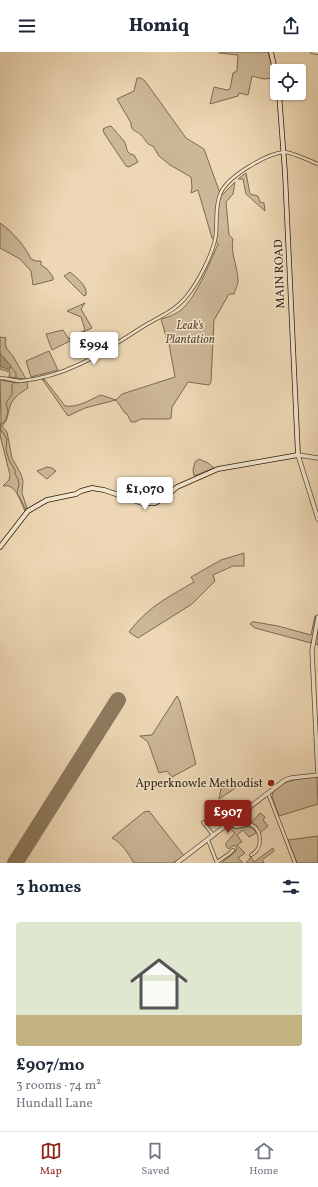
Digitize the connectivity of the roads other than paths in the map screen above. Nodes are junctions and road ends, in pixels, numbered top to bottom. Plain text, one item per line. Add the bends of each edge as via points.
1 (271, 52) edge
2 (312, 52) edge
3 (318, 53) edge
4 (274, 64) edge
5 (279, 100) edge
6 (283, 152) junction
7 (318, 164) edge
8 (0, 378) edge
9 (298, 455) junction
10 (318, 458) edge
11 (318, 519) edge
12 (0, 547) edge
13 (318, 617) edge
14 (318, 775) edge
15 (268, 793) junction
16 (226, 812) dead end
17 (203, 822) dead end
18 (231, 822) junction
19 (214, 836) junction
20 (208, 840) junction
21 (233, 850) dead end
22 (252, 854) dead end
23 (177, 863) edge
24 (217, 863) edge
25 (294, 863) edge

1 - 4 main road
2 - 3 street
5 - 6 main road, MAIN ROAD
6 - 7 street
6 - 8 street via 249,167 234,177 222,192 218,202 214,244 197,280 177,306 82,364 56,374 16,380
6 - 9 main road, MAIN ROAD
9 - 10 street
9 - 11 street
9 - 12 main road via 218,469 177,487 155,503 142,502 92,488 47,500 28,511
13 - 14 street via 312,651
14 - 15 street via 289,778
15 - 18 street
15 - 25 street
16 - 18 street
17 - 19 street
18 - 19 street
18 - 22 street via 236,827 250,824 256,828 260,842 259,848
19 - 20 street
20 - 23 street
20 - 24 street
21 - 24 street

